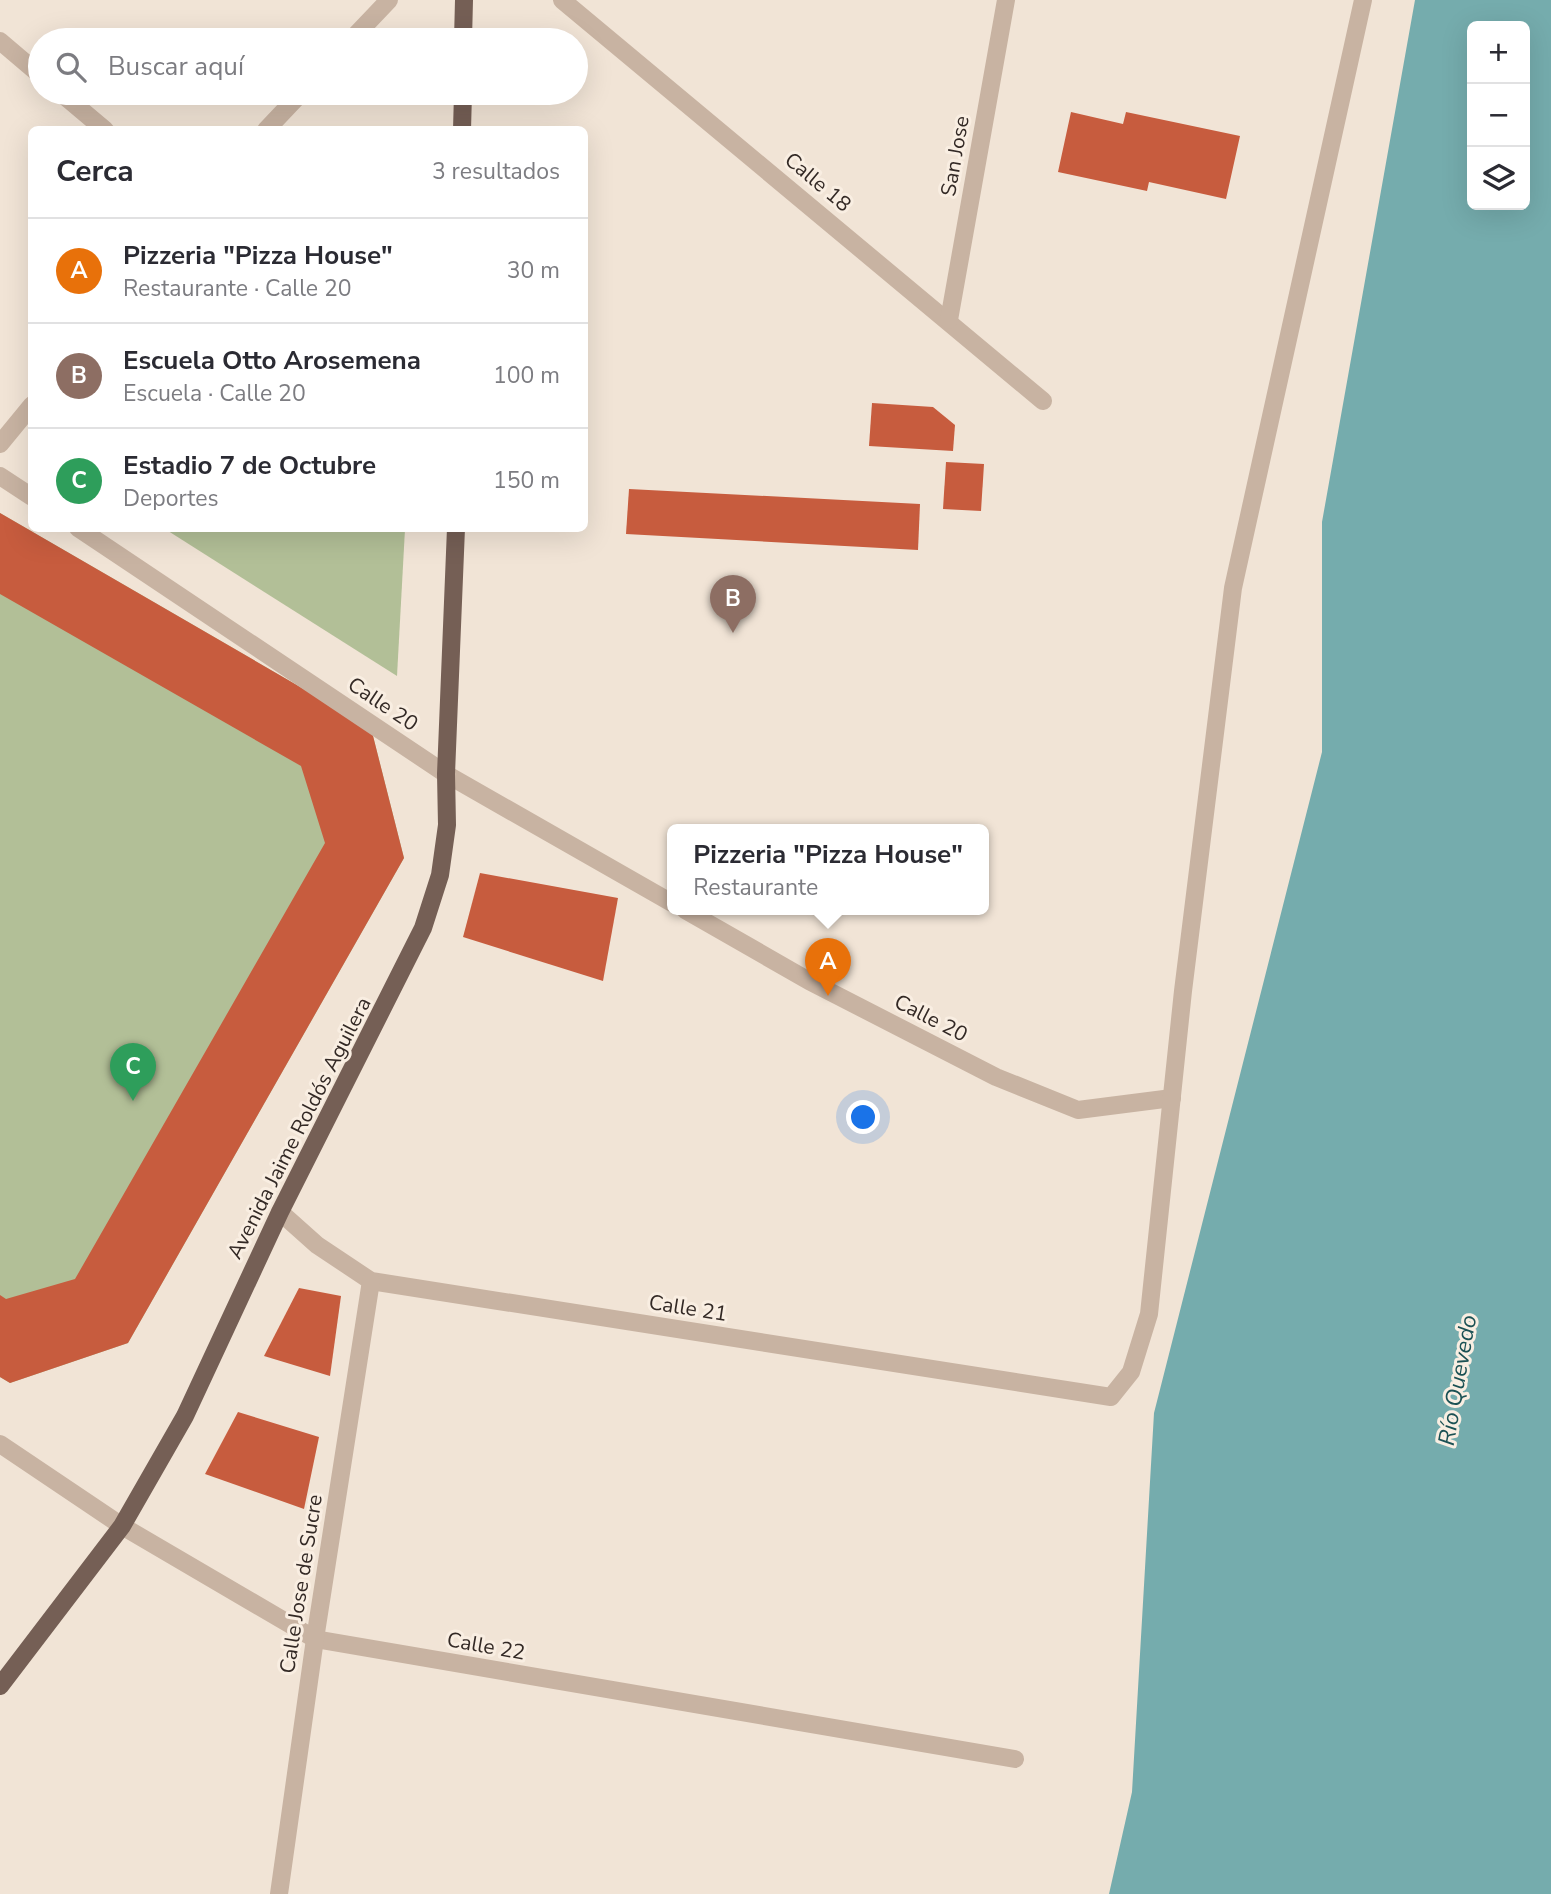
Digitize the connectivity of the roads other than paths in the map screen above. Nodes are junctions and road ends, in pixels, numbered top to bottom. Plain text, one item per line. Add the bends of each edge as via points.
1 (388, 0) edge
2 (464, 0) edge
3 (562, 0) edge
4 (1006, 0) edge
5 (1363, 0) edge
6 (362, 28) edge
7 (463, 28) edge
8 (0, 41) edge
9 (28, 65) edge
10 (75, 105) edge
11 (290, 105) edge
12 (463, 105) edge
13 (100, 126) edge
14 (271, 126) edge
15 (462, 126) edge
16 (949, 320) junction
17 (1043, 401) dead end
18 (28, 410) edge
19 (0, 444) edge
20 (0, 476) edge
21 (28, 494) edge
22 (84, 532) edge
23 (456, 532) edge
24 (446, 774) junction
25 (667, 900) edge
26 (694, 915) edge
27 (1172, 1098) junction
28 (280, 1212) junction
29 (371, 1282) junction
30 (0, 1444) edge
31 (122, 1526) junction
32 (315, 1639) junction
33 (0, 1686) edge
34 (1015, 1759) dead end
35 (279, 1894) edge

1 - 6 street
2 - 7 main road
3 - 16 street, Calle 18
4 - 16 street, San Jose
5 - 27 street via 1233,588
8 - 9 street
10 - 13 street
11 - 14 street
12 - 15 main road
16 - 17 street, Calle 18
18 - 19 street
20 - 21 street
22 - 24 street, Calle 20
23 - 24 main road, Avenida Jaime Roldós Aguilera
24 - 25 street, Calle 20
24 - 28 main road, Avenida Jaime Roldós Aguilera via 447,825 439,875 423,928
26 - 27 street, Calle 20 via 809,981 996,1077 1078,1110
27 - 29 street, Calle 21 via 1149,1314 1131,1372 1111,1398
28 - 29 street, Calle 21 via 317,1245
28 - 31 main road, Avenida Jaime Roldós Aguilera via 185,1416
29 - 32 street, Calle Jose de Sucre
30 - 31 street, Calle 22
31 - 32 street, Calle 22
31 - 33 main road, Avenida Jaime Roldós Aguilera
32 - 34 street, Calle 22
32 - 35 street, Calle Jose de Sucre

